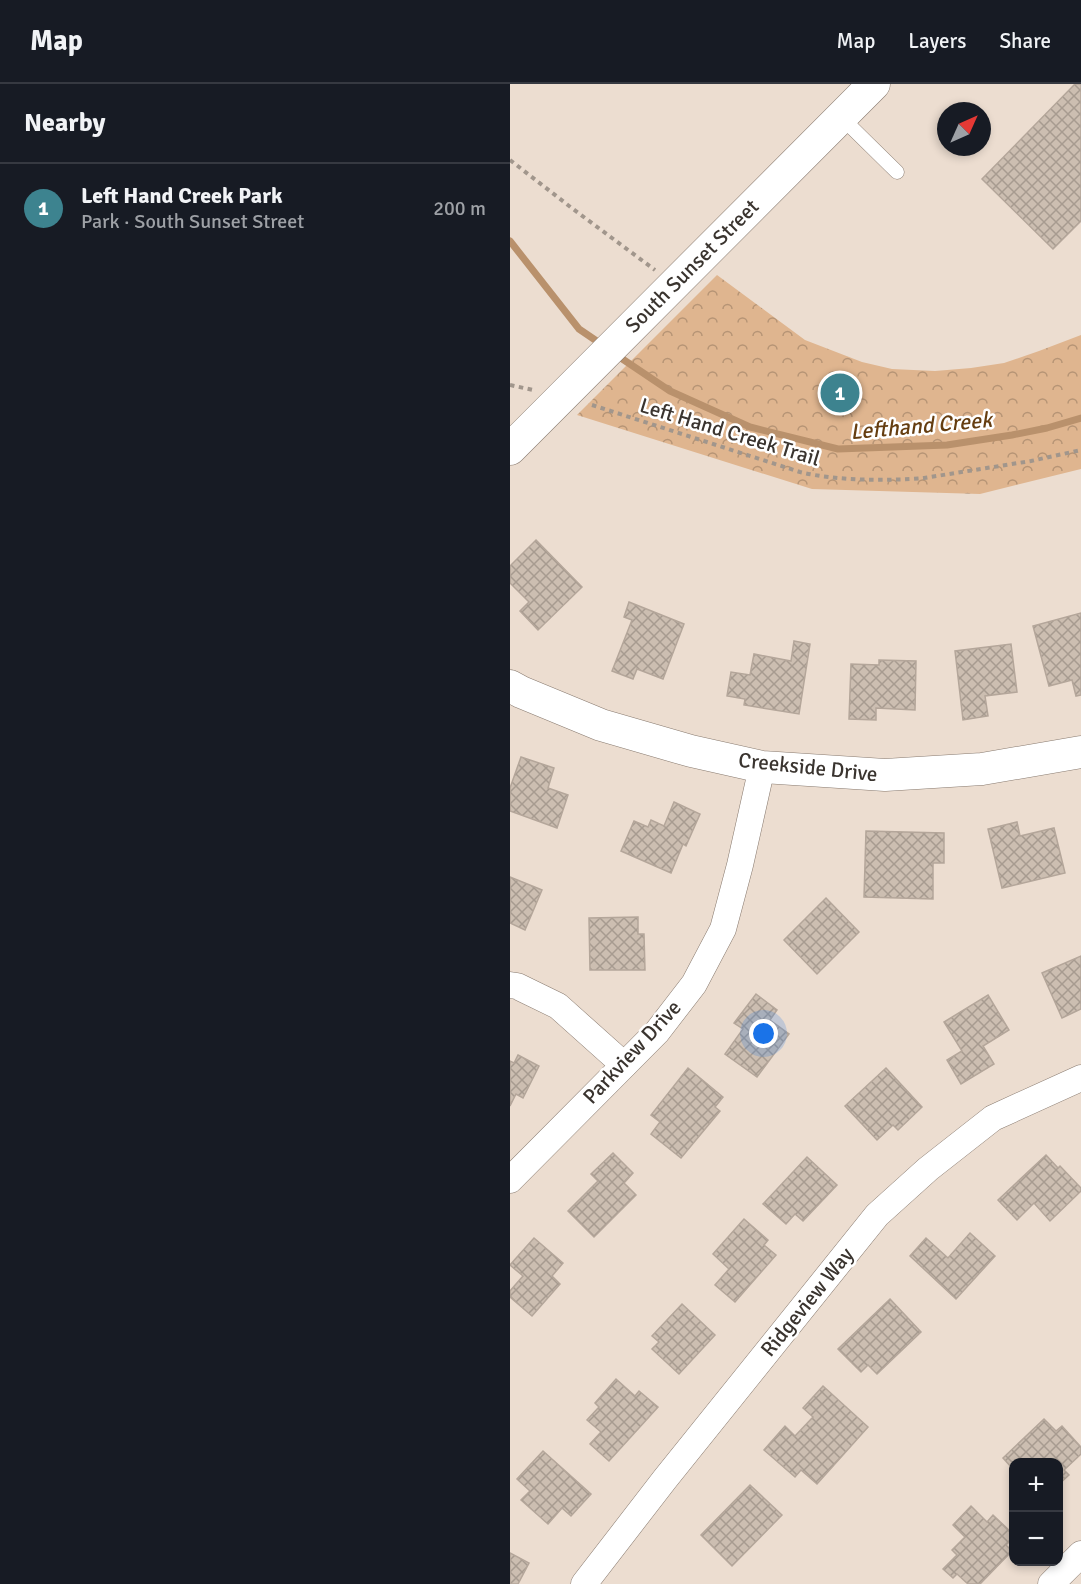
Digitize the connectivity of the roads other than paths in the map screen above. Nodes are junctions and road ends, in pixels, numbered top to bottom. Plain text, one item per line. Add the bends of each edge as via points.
1 (874, 84) edge
2 (841, 117) junction
3 (897, 172) dead end
4 (510, 449) edge
5 (510, 686) edge
6 (1081, 752) edge
7 (762, 767) junction
8 (510, 984) edge
9 (624, 1065) junction
10 (1081, 1078) edge
11 (510, 1180) edge
12 (1081, 1554) edge
13 (584, 1584) edge
14 (1051, 1584) edge

1 - 2 street, South Sunset Street
2 - 3 lane
2 - 4 street, South Sunset Street
5 - 7 street, Creekside Drive via 601,725
6 - 7 street, Creekside Drive via 982,769 885,775
7 - 9 street, Parkview Drive via 723,929 694,984 657,1032
8 - 9 street via 558,1006
9 - 11 street, Parkview Drive
10 - 13 street, Ridgeview Way via 993,1118 877,1215
12 - 14 street

